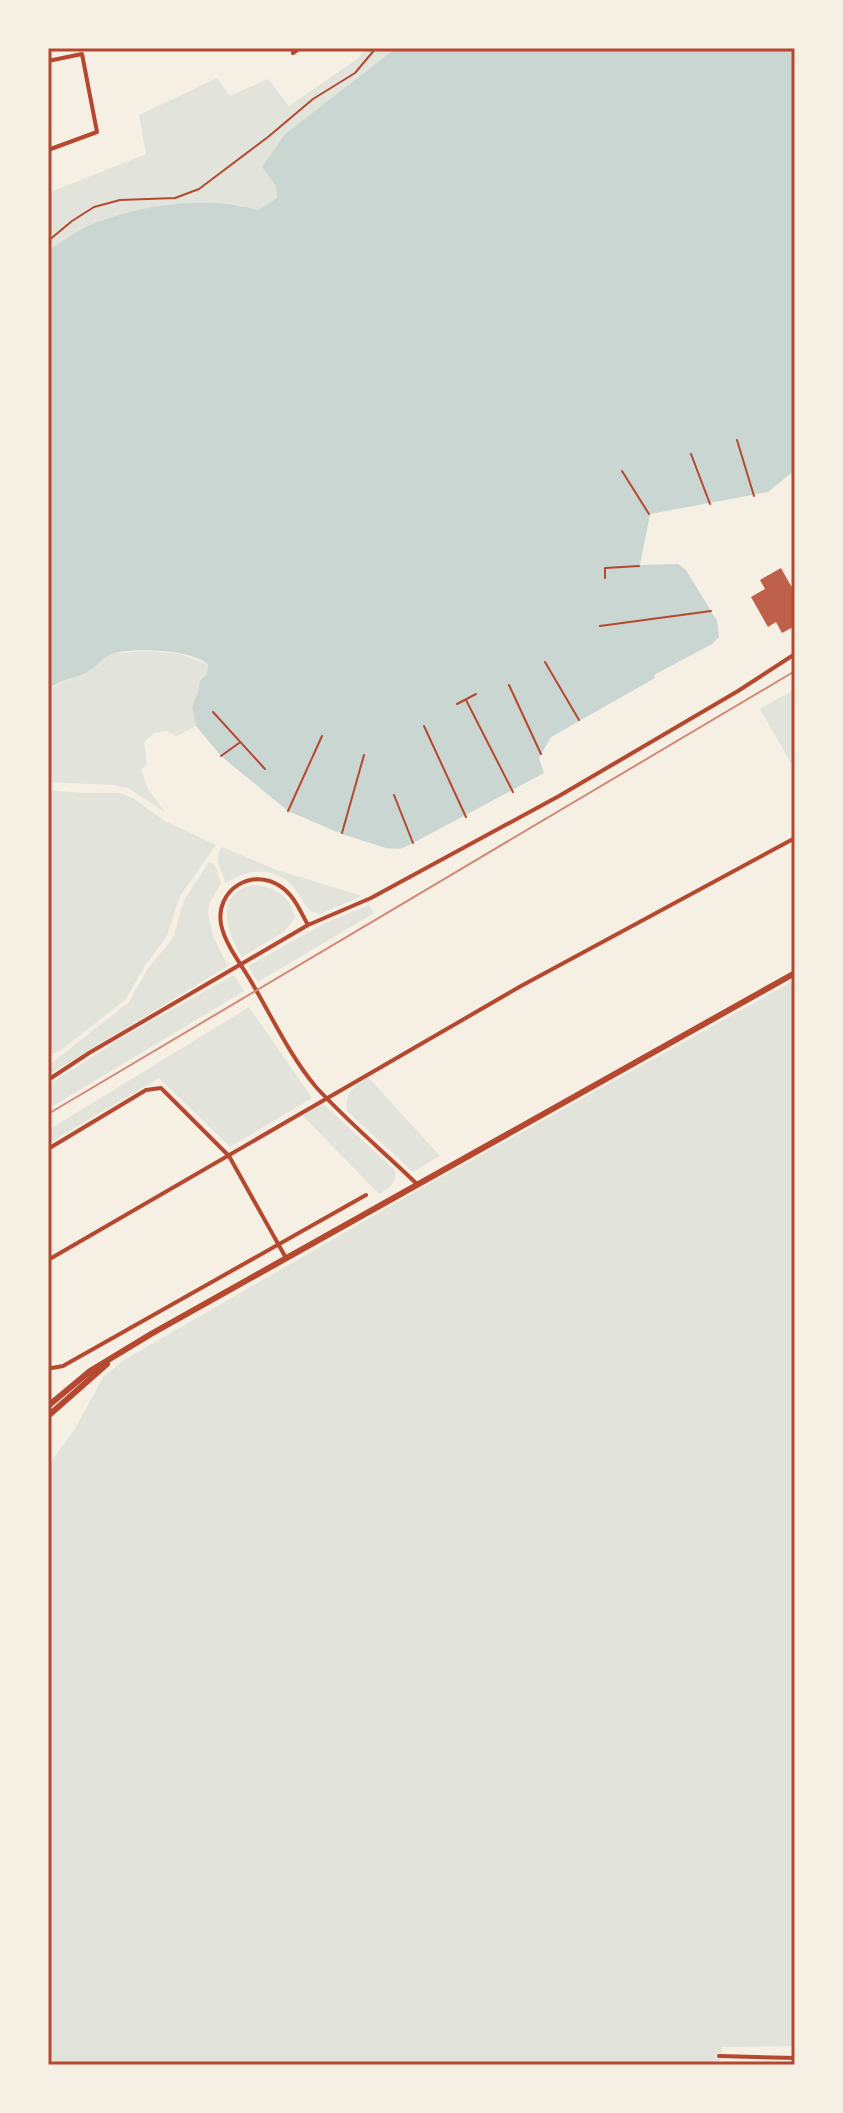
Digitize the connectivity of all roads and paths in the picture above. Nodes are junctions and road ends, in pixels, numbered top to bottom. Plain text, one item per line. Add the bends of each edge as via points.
1 (300, 48) edge
2 (376, 48) edge
3 (293, 53) dead end
4 (48, 61) edge
5 (48, 150) edge
6 (48, 241) edge
7 (737, 440) dead end
8 (691, 454) dead end
9 (622, 471) dead end
10 (754, 496) dead end
11 (710, 504) dead end
12 (649, 514) dead end
13 (639, 566) dead end
14 (605, 578) dead end
15 (711, 611) dead end
16 (600, 626) dead end
17 (795, 654) edge
18 (545, 662) dead end
19 (509, 685) dead end
20 (476, 694) dead end
21 (466, 700) junction
22 (457, 704) dead end
23 (213, 712) dead end
24 (579, 720) dead end
25 (424, 726) dead end
26 (322, 736) dead end
27 (240, 742) junction
28 (541, 754) dead end
29 (364, 755) dead end
30 (221, 756) dead end
31 (265, 769) dead end
32 (513, 792) dead end
33 (394, 795) dead end
34 (288, 811) dead end
35 (466, 817) dead end
36 (342, 833) dead end
37 (795, 838) edge
38 (413, 843) dead end
39 (308, 925) junction
40 (795, 973) edge
41 (48, 1080) edge
42 (327, 1098) junction
43 (48, 1149) edge
44 (229, 1156) junction
45 (417, 1184) junction
46 (366, 1195) dead end
47 (278, 1244) junction
48 (286, 1258) junction
49 (48, 1260) edge
50 (119, 1353) junction
51 (48, 1367) edge
52 (48, 1406) edge
53 (48, 1416) edge
54 (719, 2056) dead end
55 (795, 2058) edge
56 (778, 2062) edge

1 - 3 street
2 - 6 path via 355,73 313,99 195,192 167,200 104,203 85,211
4 - 5 street via 82,54 97,132
7 - 10 path
8 - 11 path
9 - 12 path
13 - 14 path via 605,568
15 - 16 path
17 - 39 street via 559,796 371,898
18 - 24 path
19 - 28 path
20 - 21 path
21 - 22 path
21 - 32 path
23 - 27 path
25 - 35 path
26 - 34 path
27 - 30 path
27 - 31 path
29 - 36 path
33 - 38 path
37 - 42 street
39 - 41 street
39 - 42 street via 288,892 260,878 233,887 220,913 227,940 299,1063
40 - 45 main road
42 - 44 street
42 - 45 street
43 - 44 street via 157,1088
44 - 47 street
44 - 49 street
45 - 48 main road
46 - 47 street
47 - 48 street
47 - 51 street via 63,1366
48 - 50 main road
50 - 52 main road
50 - 53 main road
54 - 56 street
55 - 56 street

